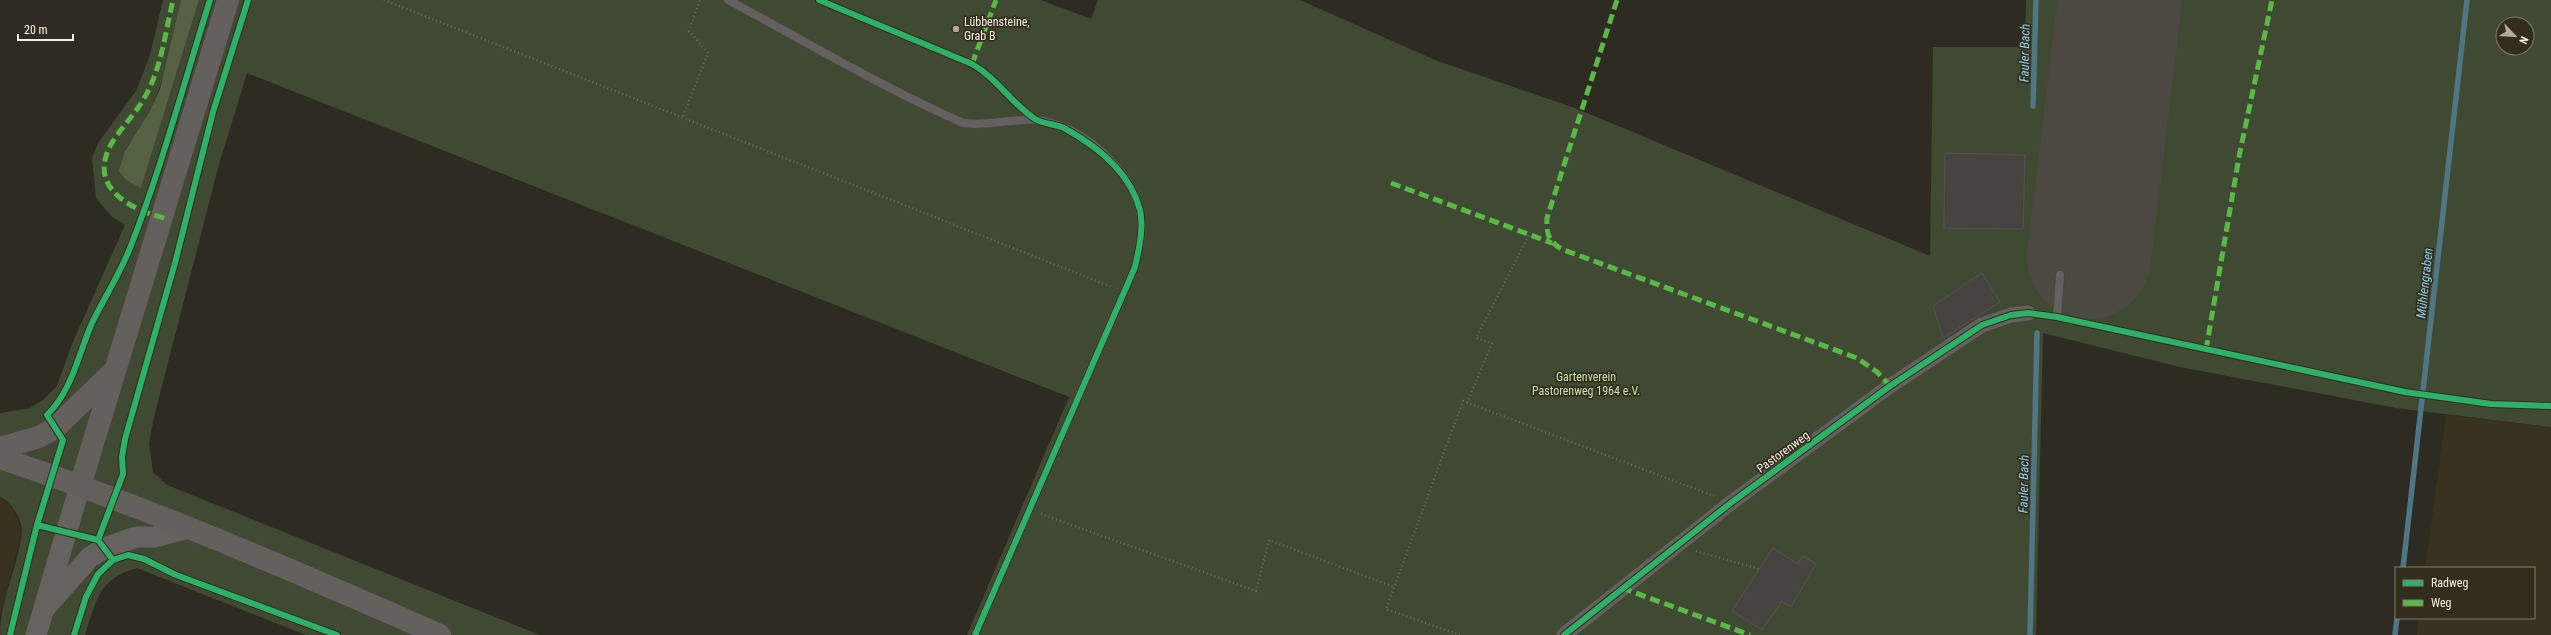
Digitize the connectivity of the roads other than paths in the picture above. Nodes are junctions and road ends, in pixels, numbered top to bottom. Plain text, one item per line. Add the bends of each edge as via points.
1 (228, 0) edge
2 (728, 0) edge
3 (2060, 275) dead end
4 (2028, 313) dead end
5 (2057, 317) dead end
6 (115, 370) junction
7 (0, 448) edge
8 (0, 458) edge
9 (80, 486) junction
10 (188, 528) junction
11 (44, 609) junction
12 (36, 635) edge
13 (440, 635) edge
14 (975, 635) edge
15 (1564, 635) edge

1 - 6 main road
2 - 14 lane via 899,92 963,123 1036,120 1056,124 1098,149 1123,176 1133,192 1140,211 1139,247 1135,267
3 - 5 lane
4 - 15 street, Pastorenweg via 1998,319 1967,335 1890,386 1732,502
6 - 7 main road via 55,428 39,437
6 - 9 main road
8 - 9 main road
9 - 10 main road
9 - 11 main road
10 - 11 main road via 154,537 136,537 105,548 90,557
10 - 13 main road
11 - 12 main road

